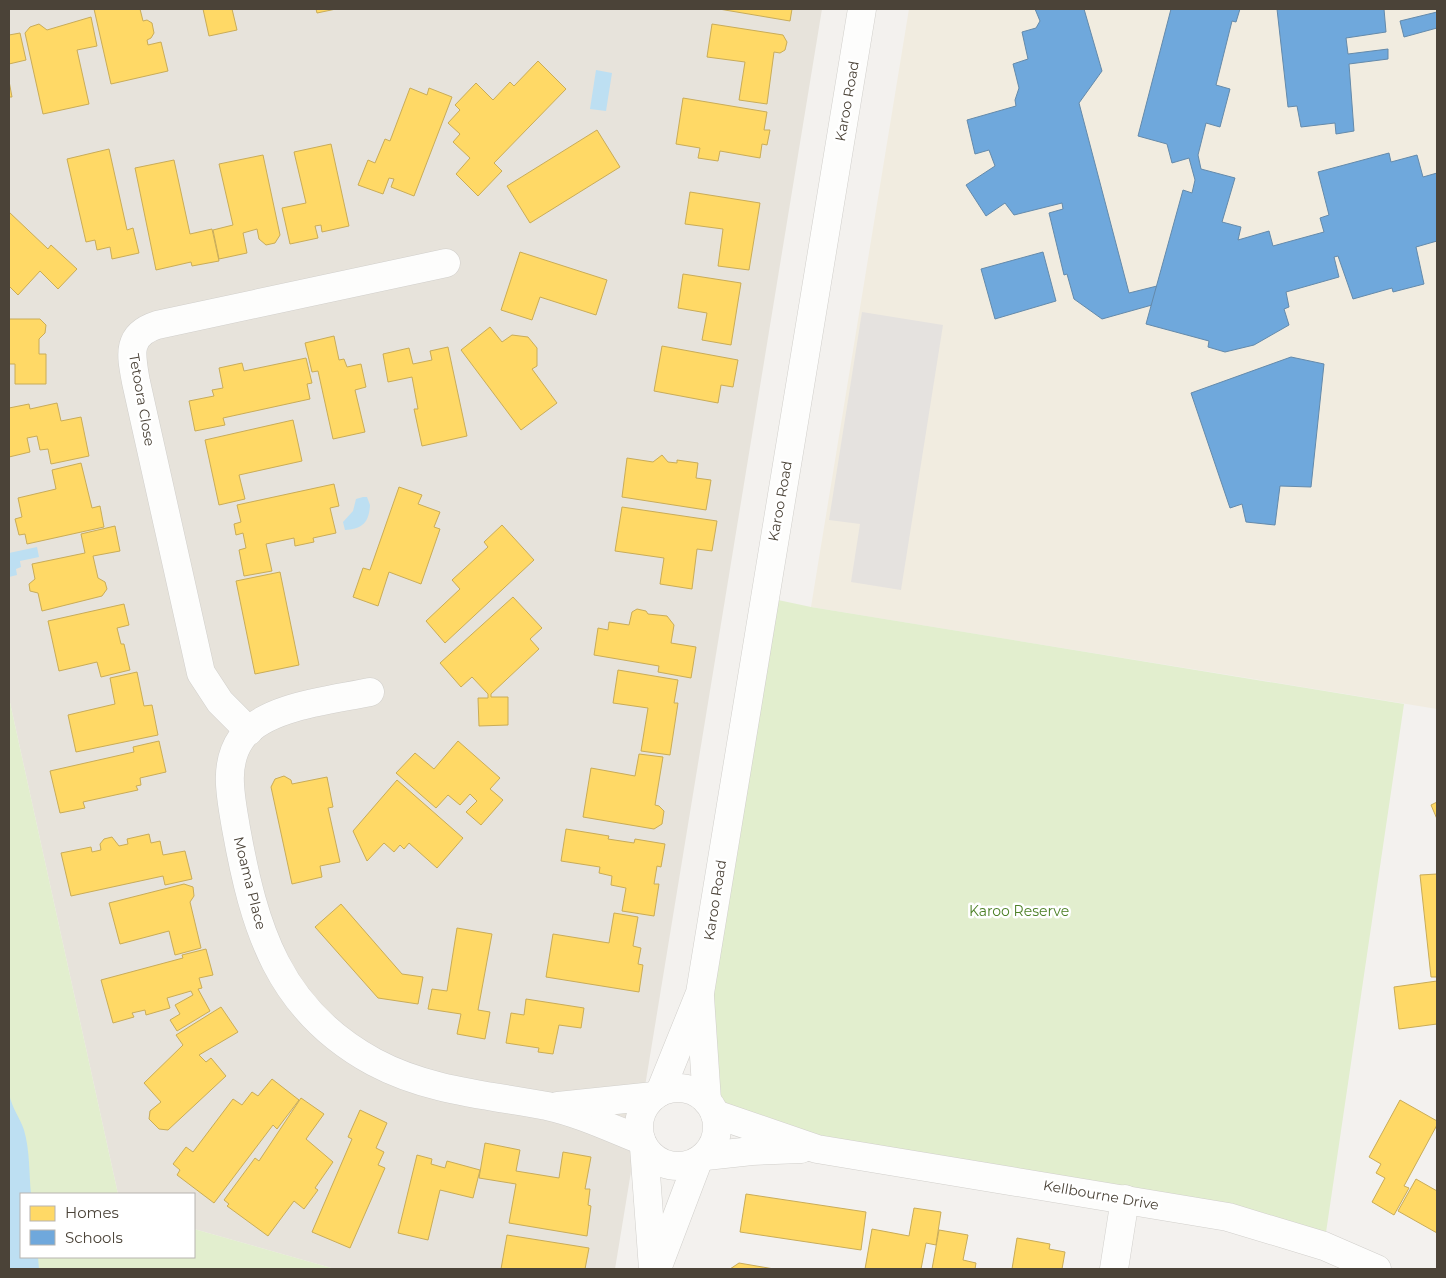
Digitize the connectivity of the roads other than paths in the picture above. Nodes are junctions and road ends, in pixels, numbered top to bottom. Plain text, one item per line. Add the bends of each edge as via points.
1 (862, 9) edge
2 (446, 263) dead end
3 (370, 692) dead end
4 (249, 731) junction
5 (700, 993) junction
6 (657, 1094) junction
7 (550, 1107) junction
8 (711, 1108) junction
9 (643, 1144) junction
10 (818, 1149) junction
11 (702, 1158) junction
12 (1125, 1198) junction
13 (653, 1269) edge
14 (657, 1269) edge
15 (1114, 1269) edge
16 (1377, 1269) edge

1 - 5 street, Karoo Road
2 - 4 street, Tetoora Close via 157,325 143,330 134,341 132,354 136,382 200,673 220,702
3 - 4 street, Moama Place via 282,712 264,719
4 - 7 street, Moama Place via 237,748 230,770 242,859 258,923 273,961 305,1006 329,1031 353,1049 402,1074 454,1090
5 - 6 street, Karoo Road
5 - 8 street, Karoo Road
6 - 7 street, Moama Place
6 - 8 street via 680,1088 700,1094
6 - 9 street via 640,1116
7 - 9 street, Moama Place
8 - 10 street, Kellbourne Drive
8 - 11 street via 717,1136
9 - 11 street via 659,1162 668,1165 678,1167
9 - 13 street
10 - 11 street, Kellbourne Drive via 752,1150
10 - 12 street, Kellbourne Drive
11 - 14 street
12 - 15 street
12 - 16 street, Kellbourne Drive via 1228,1217 1279,1231

